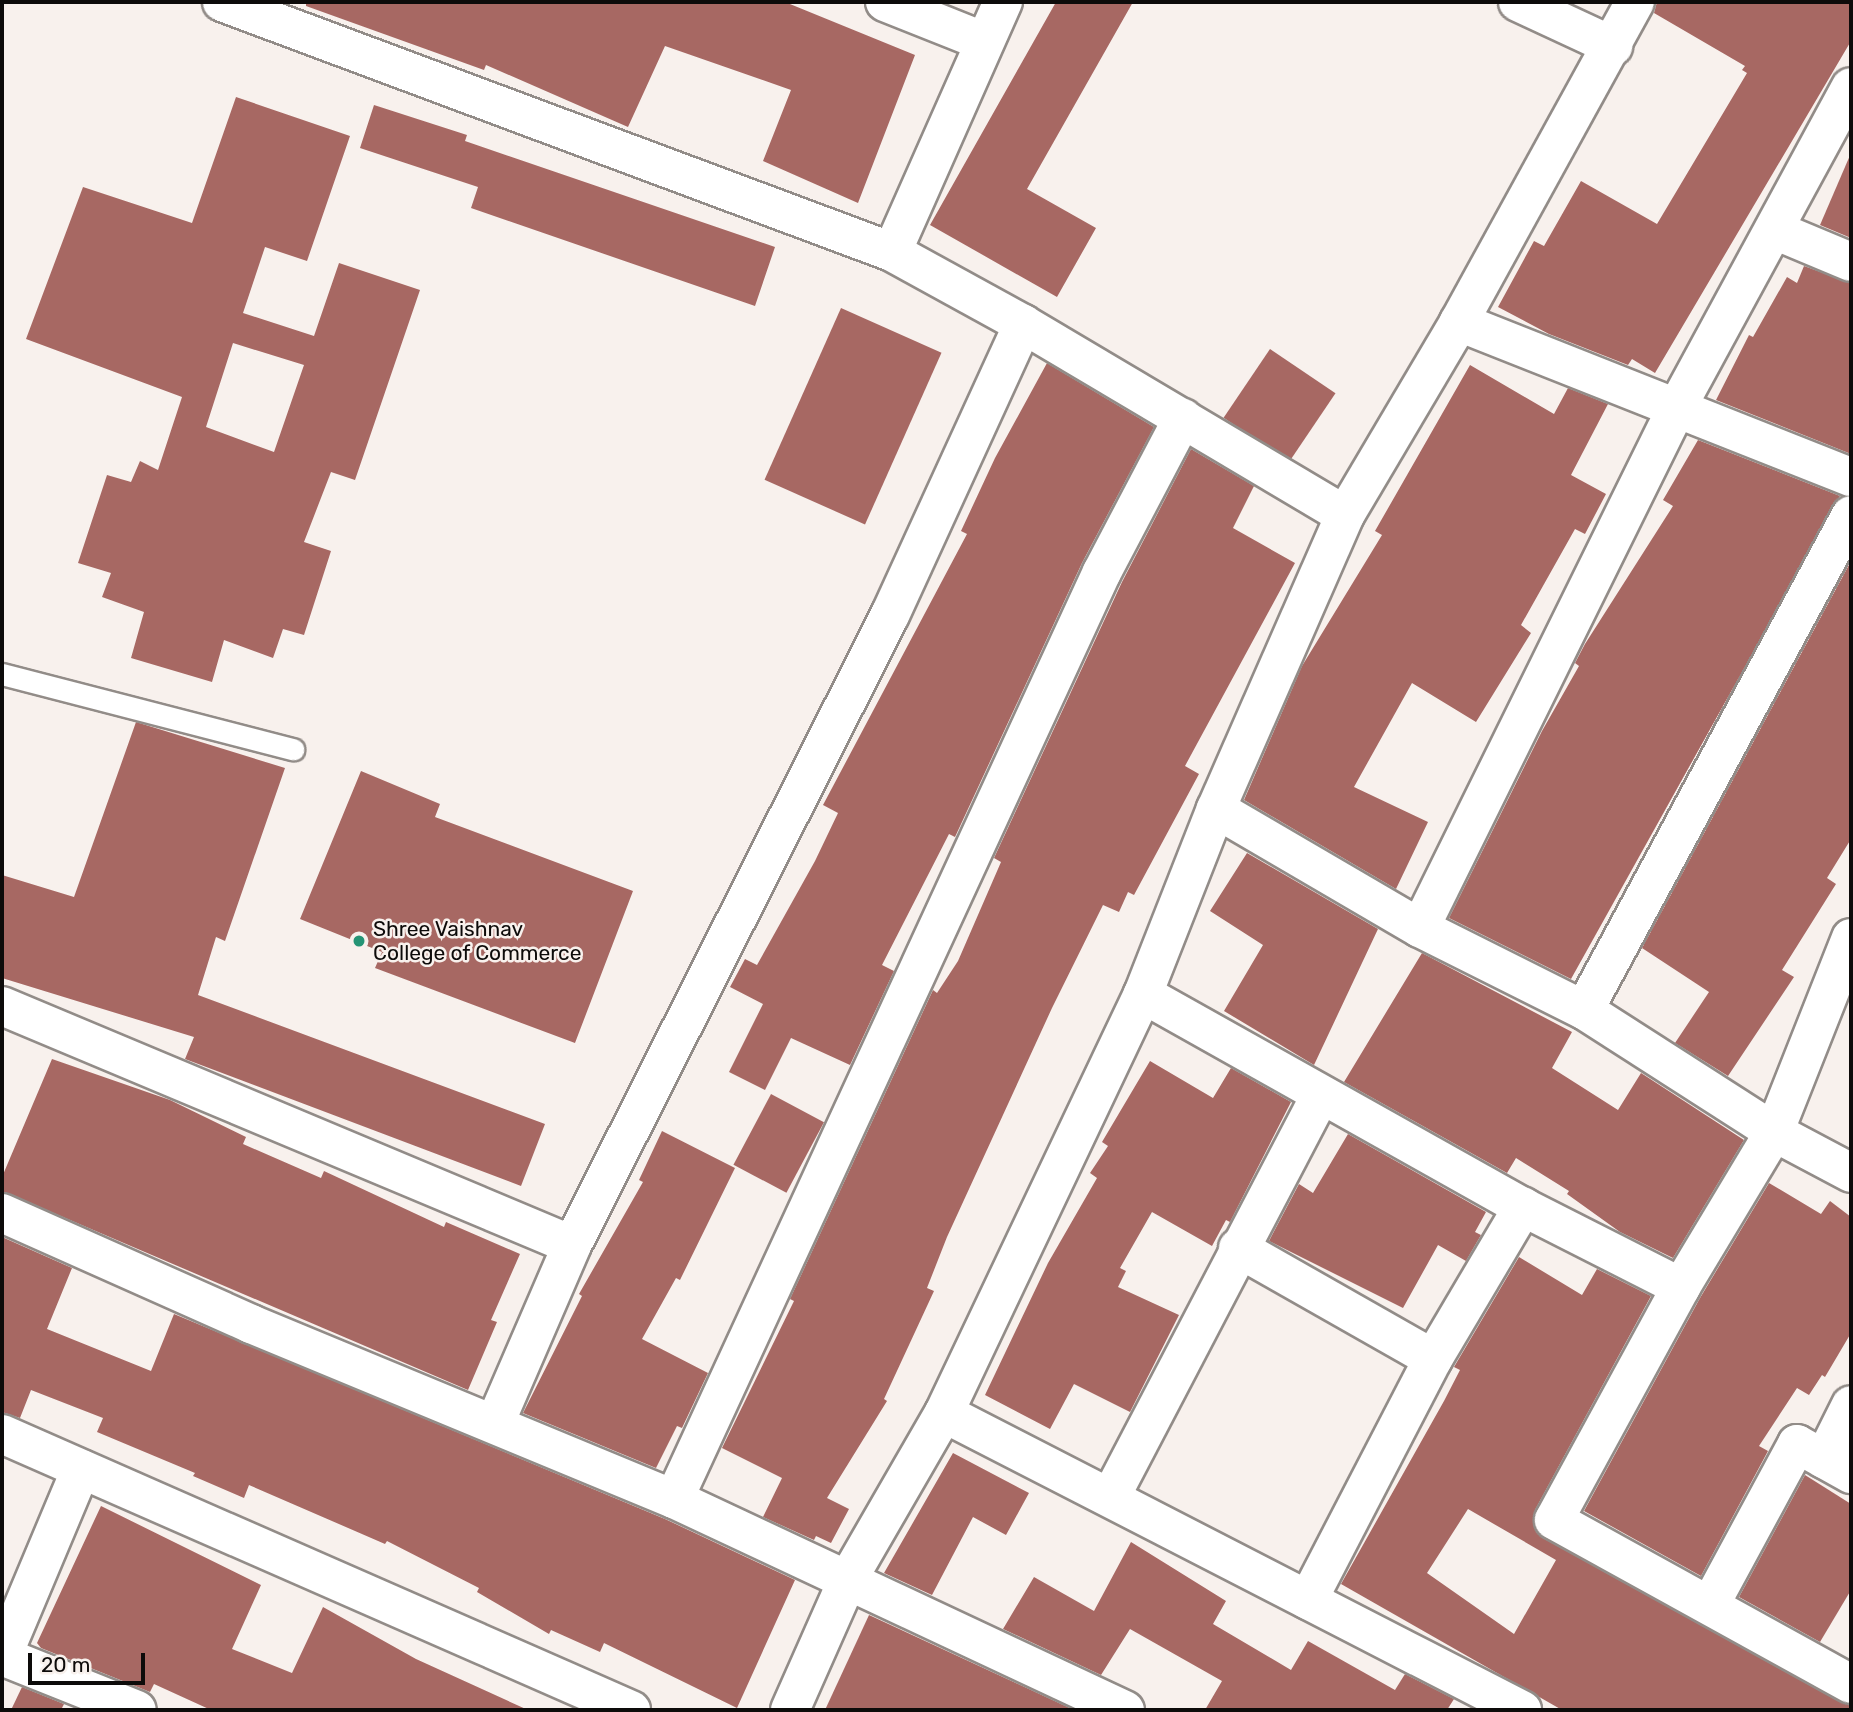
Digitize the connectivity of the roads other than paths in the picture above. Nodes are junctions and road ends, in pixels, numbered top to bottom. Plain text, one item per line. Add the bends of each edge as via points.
1 (885, 2) edge
2 (1003, 2) edge
3 (1518, 2) edge
4 (1635, 2) edge
5 (233, 4) edge
6 (983, 40) junction
7 (1613, 46) junction
8 (1851, 87) edge
9 (1777, 231) junction
10 (892, 252) junction
11 (1851, 262) edge
12 (1459, 322) junction
13 (1023, 324) junction
14 (1676, 409) junction
15 (1183, 418) junction
16 (1851, 477) edge
17 (1345, 515) junction
18 (1851, 515) edge
19 (2, 674) edge
20 (293, 749) dead end
21 (1216, 809) junction
22 (1420, 928) junction
23 (1849, 946) edge
24 (1143, 994) junction
25 (2, 1006) edge
26 (1584, 1010) junction
27 (1320, 1096) junction
28 (1774, 1132) junction
29 (1851, 1173) edge
30 (1523, 1207) junction
31 (2, 1213) edge
32 (572, 1245) junction
33 (1238, 1248) junction
34 (1681, 1287) junction
35 (1433, 1359) junction
36 (1851, 1405) edge
37 (944, 1413) junction
38 (495, 1423) junction
39 (2, 1434) edge
40 (1838, 1467) edge
41 (81, 1469) junction
42 (1111, 1496) junction
43 (674, 1499) junction
44 (848, 1579) junction
45 (1308, 1600) junction
46 (1710, 1605) junction
47 (2, 1656) edge
48 (1851, 1684) edge
49 (137, 1710) edge
50 (631, 1710) edge
51 (790, 1710) edge
52 (1125, 1710) edge
53 (1522, 1710) edge

1 - 6 street
2 - 6 street
3 - 7 street
4 - 7 street
5 - 10 street
6 - 10 street
7 - 12 street
8 - 9 street
9 - 11 street
9 - 14 street
10 - 13 street
12 - 14 street
12 - 17 street
13 - 15 street
13 - 32 street via 890,615
14 - 16 street
14 - 22 street
15 - 17 street
15 - 43 street via 1102,572
17 - 21 street
18 - 26 street
19 - 20 lane
21 - 22 street
21 - 24 street
22 - 26 street
23 - 28 street
24 - 27 street
24 - 37 street
25 - 32 street
26 - 28 street
27 - 30 street
27 - 33 street
28 - 29 street
28 - 34 street
30 - 34 street
30 - 35 street
31 - 38 street via 251,1324
32 - 38 street
33 - 35 street
33 - 42 street
34 - 46 street via 1554,1520
35 - 45 street
36 - 40 street
37 - 42 street
37 - 44 street
38 - 43 street
39 - 41 street
40 - 46 street via 1797,1444
41 - 47 street
41 - 50 street
42 - 45 street
43 - 44 street
44 - 51 street
44 - 52 street
45 - 53 street
46 - 48 street
47 - 49 street

